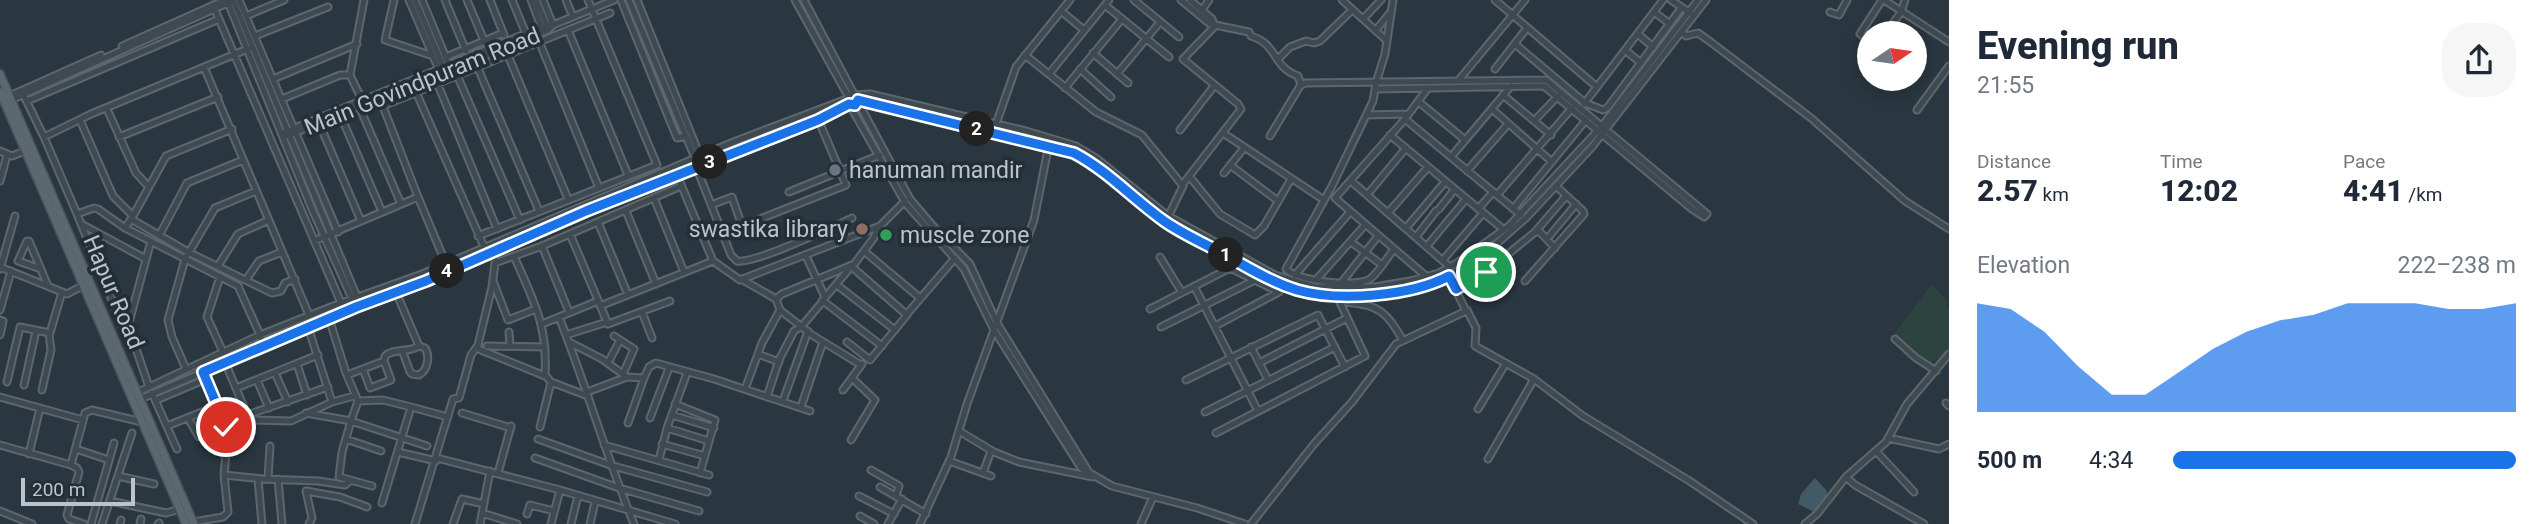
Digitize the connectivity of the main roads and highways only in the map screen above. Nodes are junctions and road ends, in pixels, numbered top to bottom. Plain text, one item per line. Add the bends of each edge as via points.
1 (0, 74) edge
2 (5, 98) edge
3 (86, 284) junction
4 (135, 398) junction
5 (191, 523) edge

1 - 2 main road, Hapur Road
2 - 3 main road, Hapur Road
2 - 3 main road, Hapur Road
3 - 4 main road, Hapur Road
4 - 5 main road, Hapur Road
4 - 5 main road, Hapur Road via 180,509

